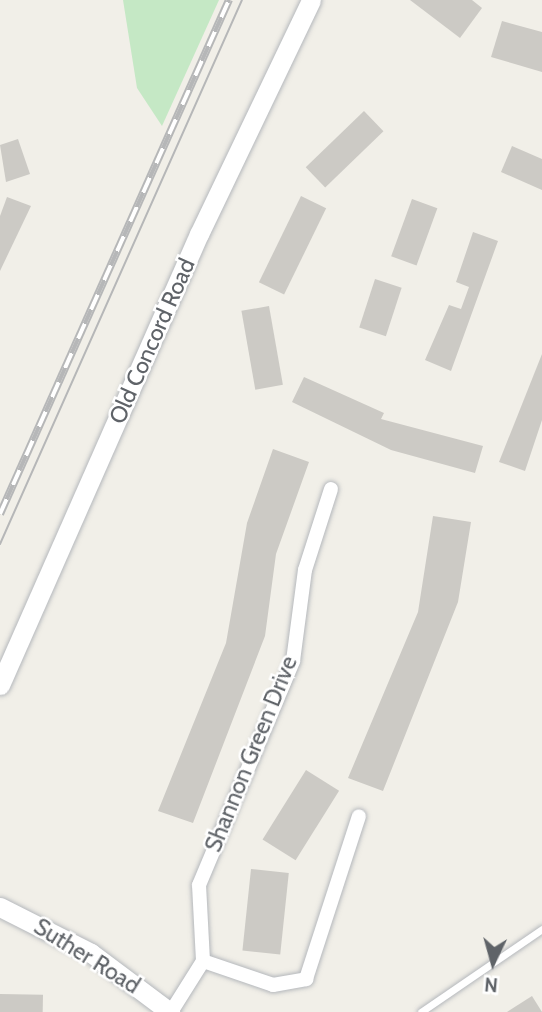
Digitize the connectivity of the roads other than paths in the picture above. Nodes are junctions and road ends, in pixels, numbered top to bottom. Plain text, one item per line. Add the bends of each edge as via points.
1 (311, 0) edge
2 (331, 489) dead end
3 (0, 685) edge
4 (359, 816) dead end
5 (0, 907) edge
6 (542, 929) edge
7 (203, 961) junction
8 (170, 1012) edge
9 (421, 1012) edge

1 - 3 street, Old Concord Road via 204,222
2 - 7 street, Shannon Green Drive via 305,570 293,661 199,885
4 - 7 street via 306,979 273,985
5 - 8 street, Suther Road via 91,953
6 - 9 lane
7 - 8 street

